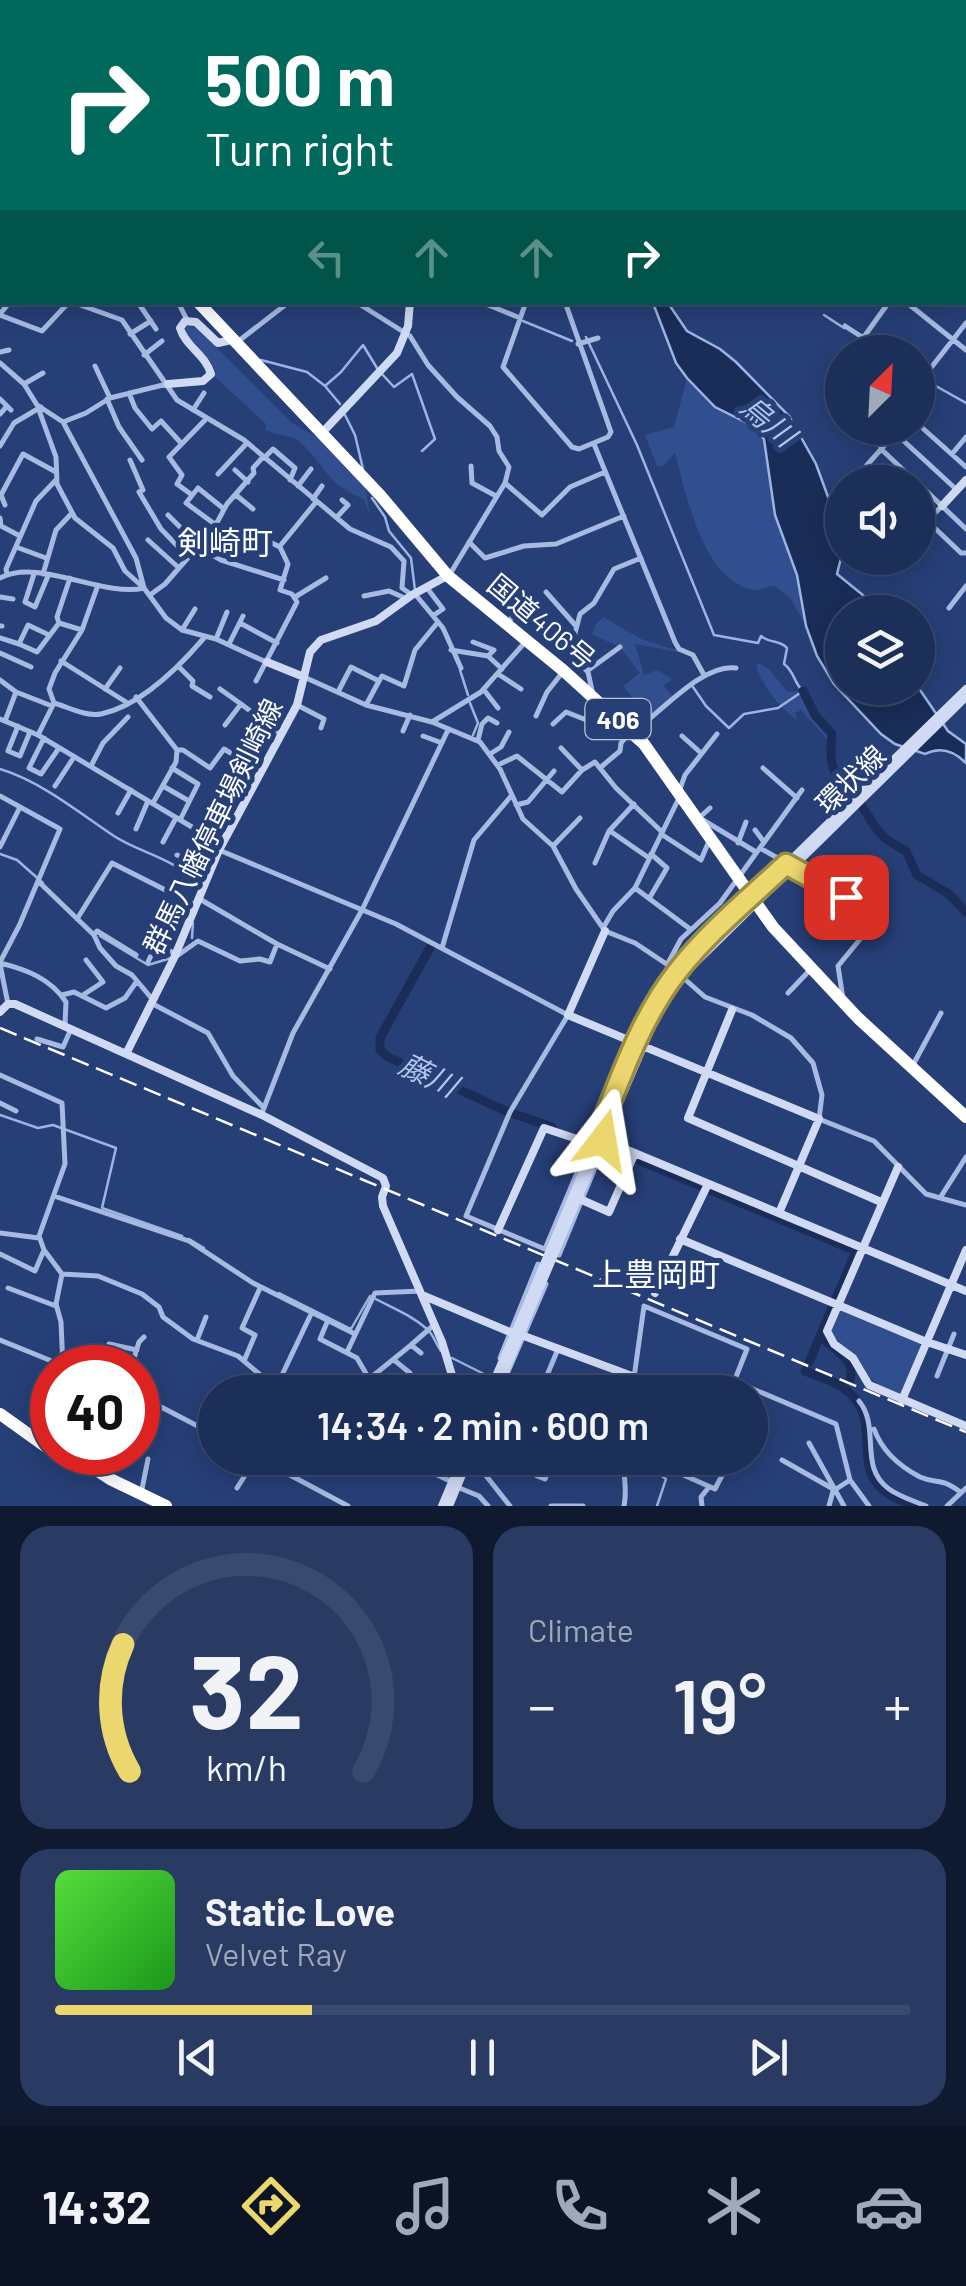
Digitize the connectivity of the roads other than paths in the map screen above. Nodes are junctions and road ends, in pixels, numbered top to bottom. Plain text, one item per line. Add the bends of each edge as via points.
1 (68, 305) edge
2 (140, 305) edge
3 (180, 305) edge
4 (201, 305) edge
5 (285, 305) edge
6 (361, 305) edge
7 (410, 305) edge
8 (488, 305) edge
9 (525, 305) edge
10 (566, 305) edge
11 (887, 305) edge
12 (910, 305) edge
13 (95, 306) edge
14 (0, 314) edge
15 (520, 318) junction
16 (187, 320) junction
17 (151, 321) junction
18 (966, 324) edge
19 (845, 326) dead end
20 (156, 329) dead end
21 (407, 333) junction
22 (130, 334) junction
23 (859, 335) edge
24 (864, 335) edge
25 (598, 338) dead end
26 (954, 339) junction
27 (162, 342) dead end
28 (233, 342) junction
29 (578, 344) junction
30 (10, 350) dead end
31 (966, 350) edge
32 (0, 352) edge
33 (144, 355) junction
34 (0, 363) edge
35 (935, 363) edge
36 (95, 366) dead end
37 (43, 372) dead end
38 (24, 384) junction
39 (168, 384) junction
40 (129, 393) junction
41 (204, 393) dead end
42 (0, 399) edge
43 (109, 399) junction
44 (41, 407) junction
45 (193, 410) junction
46 (0, 414) edge
47 (206, 419) junction
48 (63, 422) junction
49 (320, 434) junction
50 (966, 437) edge
51 (935, 439) edge
52 (247, 443) junction
53 (180, 444) junction
54 (594, 444) junction
55 (878, 445) edge
56 (884, 445) edge
57 (912, 445) edge
58 (0, 446) edge
59 (882, 448) junction
60 (952, 454) junction
61 (264, 458) junction
62 (130, 460) dead end
63 (142, 460) dead end
64 (868, 465) edge
65 (899, 465) edge
66 (471, 466) dead end
67 (966, 467) edge
68 (235, 470) dead end
69 (311, 470) dead end
70 (606, 472) junction
71 (218, 474) dead end
72 (56, 476) junction
73 (290, 480) junction
74 (966, 480) edge
75 (248, 482) junction
76 (505, 484) junction
77 (298, 486) junction
78 (322, 486) dead end
79 (957, 490) junction
80 (192, 495) junction
81 (236, 496) junction
82 (496, 496) junction
83 (153, 497) dead end
84 (314, 500) junction
85 (342, 500) dead end
86 (935, 500) edge
87 (334, 502) dead end
88 (146, 504) junction
89 (5, 505) dead end
90 (942, 506) junction
91 (224, 509) junction
92 (253, 509) dead end
93 (328, 510) junction
94 (935, 512) edge
95 (72, 513) junction
96 (168, 515) dead end
97 (338, 516) junction
98 (624, 516) junction
99 (0, 518) edge
100 (215, 527) junction
101 (935, 528) edge
102 (966, 528) edge
103 (20, 536) junction
104 (148, 540) dead end
105 (469, 542) junction
106 (199, 546) junction
107 (280, 546) junction
108 (16, 547) junction
109 (966, 552) edge
110 (399, 554) junction
111 (188, 557) junction
112 (46, 558) junction
113 (641, 558) junction
114 (392, 560) dead end
115 (179, 568) junction
116 (3, 573) edge
117 (34, 574) junction
118 (46, 575) junction
119 (448, 576) junction
120 (70, 578) junction
121 (326, 578) dead end
122 (284, 580) junction
123 (98, 585) junction
124 (966, 586) edge
125 (144, 588) junction
126 (427, 588) junction
127 (546, 592) dead end
128 (150, 595) junction
129 (0, 596) edge
130 (364, 596) dead end
131 (411, 596) junction
132 (295, 597) junction
133 (13, 599) dead end
134 (949, 608) dead end
135 (195, 609) dead end
136 (227, 612) dead end
137 (436, 619) junction
138 (59, 623) junction
139 (507, 623) junction
140 (576, 626) junction
141 (82, 630) junction
142 (182, 630) junction
143 (49, 635) junction
144 (0, 638) edge
145 (204, 638) junction
146 (216, 639) junction
147 (528, 640) junction
148 (473, 642) dead end
149 (277, 643) junction
150 (19, 644) junction
151 (228, 645) junction
152 (620, 647) dead end
153 (451, 650) junction
154 (0, 653) edge
155 (569, 654) junction
156 (488, 656) junction
157 (61, 661) junction
158 (267, 662) junction
159 (178, 666) junction
160 (30, 667) dead end
161 (120, 668) dead end
162 (461, 668) dead end
163 (736, 668) dead end
164 (564, 671) junction
165 (587, 671) junction
166 (500, 672) junction
167 (704, 674) junction
168 (304, 677) junction
169 (0, 680) edge
170 (256, 680) dead end
171 (379, 681) junction
172 (105, 689) junction
173 (220, 689) dead end
174 (966, 689) edge
175 (484, 690) junction
176 (522, 690) dead end
177 (16, 692) junction
178 (338, 692) junction
179 (966, 696) edge
180 (136, 697) junction
181 (210, 697) dead end
182 (594, 698) junction
183 (127, 703) junction
184 (242, 704) junction
185 (53, 705) junction
186 (297, 705) junction
187 (366, 705) junction
188 (498, 708) dead end
189 (410, 715) junction
190 (536, 716) dead end
191 (128, 717) dead end
192 (3, 720) edge
193 (432, 722) junction
194 (497, 723) dead end
195 (554, 724) dead end
196 (225, 725) dead end
197 (18, 726) junction
198 (321, 728) dead end
199 (448, 730) junction
200 (30, 731) junction
201 (403, 732) dead end
202 (509, 732) dead end
203 (633, 733) junction
204 (282, 734) junction
205 (717, 734) dead end
206 (41, 736) junction
207 (424, 736) dead end
208 (682, 736) dead end
209 (478, 740) junction
210 (442, 743) junction
211 (59, 748) junction
212 (562, 748) dead end
213 (178, 750) junction
214 (701, 752) junction
215 (490, 754) junction
216 (74, 756) junction
217 (498, 765) junction
218 (91, 766) junction
219 (601, 767) junction
220 (172, 768) junction
221 (763, 768) dead end
222 (582, 770) junction
223 (260, 771) junction
224 (554, 772) dead end
225 (545, 782) junction
226 (55, 786) dead end
227 (163, 786) junction
228 (130, 790) junction
229 (802, 790) dead end
230 (680, 794) junction
231 (512, 795) junction
232 (0, 796) edge
233 (247, 796) junction
234 (797, 798) junction
235 (189, 801) junction
236 (151, 802) junction
237 (634, 804) junction
238 (516, 805) junction
239 (20, 806) junction
240 (710, 808) dead end
241 (118, 813) dead end
242 (696, 815) junction
243 (580, 818) dead end
244 (178, 819) junction
245 (746, 822) dead end
246 (232, 826) junction
247 (136, 829) dead end
248 (755, 830) dead end
249 (609, 831) junction
250 (661, 833) junction
251 (823, 833) junction
252 (712, 839) junction
253 (162, 842) dead end
254 (738, 843) junction
255 (552, 846) junction
256 (0, 847) edge
257 (760, 847) junction
258 (221, 848) junction
259 (176, 855) dead end
260 (650, 856) junction
261 (595, 863) dead end
262 (789, 866) junction
263 (211, 869) junction
264 (739, 879) junction
265 (38, 881) junction
266 (635, 888) junction
267 (650, 897) junction
268 (754, 900) junction
269 (196, 902) junction
270 (362, 910) junction
271 (78, 919) junction
272 (162, 925) dead end
273 (604, 929) junction
274 (690, 930) junction
275 (94, 935) junction
276 (277, 944) junction
277 (156, 945) junction
278 (442, 948) junction
279 (136, 956) dead end
280 (175, 956) junction
281 (86, 960) dead end
282 (148, 962) dead end
283 (0, 963) edge
284 (667, 965) junction
285 (330, 968) junction
286 (812, 969) junction
287 (680, 974) junction
288 (138, 980) junction
289 (788, 993) dead end
290 (62, 995) junction
291 (83, 995) junction
292 (842, 1001) junction
293 (152, 1002) junction
294 (8, 1004) junction
295 (732, 1010) junction
296 (0, 1012) edge
297 (941, 1013) dead end
298 (568, 1015) junction
299 (68, 1026) junction
300 (37, 1039) dead end
301 (639, 1045) junction
302 (126, 1052) junction
303 (912, 1068) junction
304 (706, 1072) junction
305 (0, 1075) edge
306 (0, 1103) edge
307 (963, 1108) edge
308 (16, 1110) dead end
309 (263, 1111) junction
310 (819, 1118) junction
311 (597, 1145) junction
312 (635, 1153) junction
313 (966, 1157) edge
314 (799, 1166) junction
315 (898, 1168) junction
316 (708, 1184) junction
317 (576, 1195) junction
318 (54, 1196) junction
319 (940, 1198) junction
320 (882, 1202) junction
321 (966, 1206) edge
322 (779, 1213) junction
323 (498, 1230) junction
324 (0, 1233) edge
325 (39, 1238) junction
326 (680, 1240) junction
327 (862, 1248) junction
328 (545, 1249) junction
329 (44, 1250) junction
330 (966, 1250) edge
331 (0, 1254) edge
332 (62, 1274) junction
333 (951, 1285) junction
334 (260, 1286) junction
335 (8, 1288) dead end
336 (966, 1291) edge
337 (422, 1293) junction
338 (655, 1294) dead end
339 (837, 1304) junction
340 (56, 1306) junction
341 (312, 1312) junction
342 (206, 1316) dead end
343 (328, 1320) junction
344 (435, 1324) junction
345 (510, 1332) junction
346 (354, 1334) junction
347 (954, 1334) dead end
348 (524, 1336) junction
349 (144, 1337) dead end
350 (0, 1340) edge
351 (197, 1340) junction
352 (928, 1342) junction
353 (109, 1344) dead end
354 (64, 1345) edge
355 (114, 1345) edge
356 (140, 1345) edge
357 (411, 1345) junction
358 (558, 1348) junction
359 (948, 1349) junction
360 (30, 1352) edge
361 (347, 1352) junction
362 (421, 1354) dead end
363 (966, 1355) edge
364 (394, 1360) junction
365 (244, 1361) junction
366 (261, 1375) edge
367 (282, 1375) edge
368 (367, 1375) edge
369 (374, 1375) edge
370 (409, 1375) edge
371 (451, 1375) edge
372 (499, 1375) edge
373 (500, 1375) edge
374 (504, 1375) edge
375 (547, 1375) edge
376 (631, 1375) edge
377 (634, 1375) edge
378 (736, 1375) edge
379 (936, 1376) dead end
380 (768, 1395) edge
381 (902, 1400) junction
382 (859, 1401) dead end
383 (160, 1406) edge
384 (0, 1410) edge
385 (871, 1422) junction
386 (198, 1425) edge
387 (966, 1426) edge
388 (30, 1431) edge
389 (809, 1443) dead end
390 (782, 1460) dead end
391 (99, 1475) edge
392 (104, 1475) edge
393 (118, 1475) edge
394 (145, 1475) edge
395 (246, 1475) edge
396 (289, 1475) edge
397 (437, 1475) edge
398 (457, 1475) edge
399 (480, 1475) edge
400 (547, 1475) edge
401 (625, 1475) edge
402 (683, 1475) edge
403 (722, 1475) edge
404 (537, 1476) dead end
405 (850, 1480) junction
406 (454, 1484) junction
407 (709, 1487) junction
408 (237, 1488) dead end
409 (142, 1489) junction
410 (835, 1490) junction
411 (962, 1490) edge
412 (150, 1506) edge
413 (166, 1506) edge
414 (179, 1506) edge
415 (348, 1506) edge
416 (446, 1506) edge
417 (488, 1506) edge
418 (510, 1506) edge
419 (551, 1506) edge
420 (583, 1506) edge
421 (624, 1506) edge
422 (702, 1506) edge
423 (829, 1506) edge
424 (844, 1506) edge
425 (869, 1506) edge
426 (926, 1506) edge
427 (947, 1506) edge

1 - 14 street via 42,331
2 - 17 street
3 - 16 street
4 - 28 highway, 国道406号 / 406
5 - 28 street
6 - 21 street
7 - 21 street
8 - 15 street
9 - 15 street
10 - 29 street
11 - 24 street
12 - 26 street
13 - 22 street via 120,318
15 - 54 street via 504,370 572,446
16 - 28 street via 218,343
16 - 39 street via 180,331 211,374 203,381
17 - 20 street
17 - 22 street
18 - 26 street
19 - 23 street
21 - 49 street via 397,353
21 - 76 street via 496,434 509,466
22 - 33 street
25 - 29 street
26 - 31 street
26 - 35 street
27 - 33 street
28 - 49 highway, 国道406号 / 406
29 - 54 street via 611,432
30 - 32 street
33 - 39 street
34 - 38 street
36 - 43 street
37 - 38 street
38 - 44 street
39 - 40 street
39 - 45 street
40 - 43 street
40 - 53 street via 152,429 161,421
41 - 45 street
42 - 46 street via 9,408
43 - 48 street
43 - 63 street
44 - 48 street
44 - 58 street via 14,423
44 - 72 street
45 - 47 street
47 - 52 street
47 - 53 street
48 - 125 street via 136,558
49 - 119 highway, 国道406号 / 406
50 - 60 street
51 - 60 street
52 - 61 street
52 - 71 street
53 - 80 street via 169,457 182,474 177,484
54 - 70 street
55 - 59 street
56 - 59 street
57 - 79 street
59 - 64 street
59 - 65 street
60 - 67 street
61 - 73 street
61 - 73 street via 273,449 296,468
61 - 75 street
62 - 88 street
66 - 82 street via 472,483
68 - 75 street
69 - 77 street
70 - 76 street via 570,488 542,515
70 - 98 street
72 - 89 street via 22,454 1,495
72 - 95 street
72 - 103 street
73 - 77 street
74 - 79 street
75 - 81 street
76 - 82 street
77 - 84 street
78 - 84 street
79 - 90 street
80 - 91 street via 198,488
80 - 100 street via 186,503
81 - 91 street
81 - 92 street
82 - 105 street
83 - 88 street
84 - 93 street
84 - 107 street
85 - 97 street via 348,506
86 - 90 street
87 - 93 street
88 - 111 street
90 - 94 street
90 - 102 street
91 - 100 street
93 - 97 street
95 - 112 street via 56,530
95 - 125 street via 113,548
96 - 106 street
97 - 110 street
98 - 105 street via 556,544 484,558
98 - 113 street
99 - 103 street via 0,526
100 - 106 street
100 - 107 street via 235,539 243,528
101 - 109 street
103 - 108 street
104 - 115 street
105 - 119 street
106 - 111 street
106 - 122 street
107 - 122 street via 288,564
108 - 112 street
108 - 116 street
110 - 114 street
110 - 131 street via 402,588
111 - 115 street
112 - 118 street
113 - 140 street via 614,569
113 - 167 street via 674,642 696,658
115 - 128 street
116 - 117 street
117 - 118 street
117 - 118 street via 25,602 36,608
118 - 120 street
119 - 126 street, 群馬八幡停車場剣崎線
119 - 139 highway, 国道406号 / 406
120 - 123 street
120 - 138 street
121 - 132 street
122 - 132 street via 280,590
123 - 125 street via 124,592
123 - 141 street
124 - 134 street
125 - 128 street
126 - 131 street, 群馬八幡停車場剣崎線
126 - 137 street via 443,610
127 - 140 street
128 - 142 street
129 - 133 street
130 - 131 street
131 - 137 street
131 - 168 street, 群馬八幡停車場剣崎線 via 376,621 318,642
132 - 149 street
135 - 142 street
136 - 146 street
137 - 153 street
137 - 171 street via 404,686 382,676
138 - 141 street
138 - 143 street
139 - 147 highway, 国道406号 / 406
139 - 155 street via 516,614 541,625
140 - 155 street
141 - 157 street
142 - 145 street
143 - 150 street via 37,652
143 - 150 street via 28,626
144 - 150 street
145 - 146 street
145 - 159 street
146 - 151 street
147 - 164 highway, 国道406号 / 406
147 - 166 street
148 - 156 street via 494,650
149 - 151 street via 241,620
149 - 158 street
151 - 158 street
152 - 165 street
153 - 156 street
153 - 162 street
154 - 160 street
155 - 165 street
156 - 166 street
157 - 172 street
157 - 185 street via 49,689
158 - 168 street
158 - 170 street
159 - 180 street
159 - 181 street
161 - 172 street
163 - 167 street
164 - 182 highway, 国道406号 / 406
164 - 190 street
165 - 182 street
166 - 175 street
166 - 176 street
167 - 203 street
168 - 178 street
168 - 186 street, 群馬八幡停車場剣崎線
169 - 177 street
171 - 178 street via 351,667
171 - 187 street
172 - 183 street
173 - 184 street
174 - 251 street
175 - 188 street
175 - 193 street
177 - 185 street
177 - 192 street
178 - 187 street
179 - 251 street, 環状線
180 - 183 street
180 - 213 street
182 - 195 street via 590,721 566,712
182 - 203 highway, 国道406号 / 406
183 - 185 street via 96,715
184 - 196 street
184 - 204 street
185 - 206 street
186 - 198 street via 324,719
186 - 204 street, 群馬八幡停車場剣崎線
187 - 189 street
189 - 193 street
189 - 201 street
191 - 218 street
192 - 197 street
193 - 199 street
194 - 209 street via 488,718
197 - 200 street
197 - 200 street via 8,752 20,756
199 - 209 street
199 - 210 street
200 - 206 street
202 - 215 street
203 - 219 street
203 - 230 highway, 国道406号 / 406
204 - 223 street, 群馬八幡停車場剣崎線
205 - 214 street
206 - 211 street
206 - 211 street via 28,768 40,774
207 - 210 street
208 - 214 street
209 - 215 street
210 - 270 street
211 - 216 street
212 - 222 street
213 - 220 street
213 - 223 street via 210,768 224,749
214 - 230 street
215 - 217 street
216 - 218 street
216 - 226 street
217 - 225 street via 517,756
217 - 231 street
218 - 228 street
219 - 222 street via 595,762
219 - 237 street
220 - 227 street
220 - 235 street via 198,784
221 - 234 street
222 - 225 street via 562,792
223 - 233 street, 群馬八幡停車場剣崎線
224 - 225 street
225 - 238 street via 528,802
227 - 235 street
227 - 236 street
228 - 236 street
228 - 241 street
229 - 234 street
230 - 242 highway, 国道406号 / 406
230 - 250 street
231 - 238 street
231 - 278 street via 474,840
232 - 239 street
233 - 246 street, 群馬八幡停車場剣崎線
233 - 246 street via 225,784 206,810
234 - 257 street
235 - 244 street
236 - 244 street
236 - 247 street
237 - 249 street
237 - 250 street
238 - 255 street
239 - 256 street
239 - 265 street via 60,828
240 - 242 street
242 - 252 highway, 国道406号 / 406
242 - 254 street
243 - 255 street
244 - 253 street
244 - 258 street
245 - 254 street
246 - 258 street, 群馬八幡停車場剣崎線
248 - 257 street
249 - 260 street
249 - 261 street
250 - 252 street via 700,860
250 - 260 street
251 - 262 street, 環状線
252 - 264 highway, 国道406号 / 406
254 - 257 street
255 - 273 street
257 - 262 street
257 - 264 street
258 - 263 street, 群馬八幡停車場剣崎線
258 - 270 street
259 - 263 street
260 - 266 street
260 - 267 street via 667,868
262 - 268 street, 環状線
262 - 292 street via 857,904 867,919 838,966
263 - 269 street, 群馬八幡停車場剣崎線
264 - 268 highway, 国道406号 / 406
264 - 274 street
265 - 271 street
265 - 283 street
266 - 267 street
266 - 273 street
267 - 274 street
268 - 286 highway, 国道406号 / 406
268 - 287 street, 環状線
269 - 271 street via 110,864
269 - 276 street
269 - 280 street, 群馬八幡停車場剣崎線
270 - 278 street
270 - 285 street
271 - 275 street
272 - 277 street
273 - 284 street
273 - 298 street
274 - 284 street
275 - 279 street via 98,931
275 - 288 street via 116,966
276 - 280 street via 270,962 240,961 198,941
276 - 285 street
277 - 280 street
277 - 282 street
278 - 298 street
280 - 293 street, 群馬八幡停車場剣崎線
281 - 291 street via 103,982
283 - 290 street via 36,975
283 - 294 street
284 - 287 street
285 - 309 street via 293,1033
286 - 289 street
286 - 292 highway, 国道406号 / 406
287 - 295 street
287 - 301 street, 環状線 via 648,1016
288 - 291 street via 106,1008
288 - 293 street
290 - 291 street
290 - 299 street
292 - 303 highway, 国道406号 / 406
293 - 302 street, 群馬八幡停車場剣崎線
293 - 309 street via 208,1033
294 - 296 street
294 - 299 street
295 - 304 street
295 - 310 street via 783,1032 812,1063 822,1095
297 - 303 street
298 - 301 street
298 - 323 street via 510,1112 466,1216
299 - 300 street via 63,1047
299 - 302 street
301 - 304 street
301 - 311 street, 環状線
302 - 309 street
303 - 307 highway, 国道406号 / 406
304 - 310 street
304 - 314 street via 688,1118
305 - 318 street via 62,1103 65,1164
306 - 308 street
309 - 337 street via 383,1178 384,1206
310 - 314 street
310 - 315 street via 868,1138
311 - 312 street
311 - 317 street, 環状線
311 - 323 street via 544,1128
312 - 316 street
312 - 317 street via 609,1212
313 - 319 street
314 - 320 street
314 - 322 street
315 - 319 street
315 - 320 street
316 - 322 street
316 - 326 street
317 - 328 street
317 - 328 street via 559,1255
317 - 373 street, 環状線, bridge
318 - 325 street
318 - 334 street via 190,1241
319 - 321 street
320 - 327 street
322 - 327 street
323 - 328 street
324 - 325 street
325 - 329 street
326 - 338 street
326 - 339 street
327 - 333 street
327 - 339 street
329 - 331 street via 35,1271
329 - 332 street
330 - 333 street
332 - 340 street
332 - 351 street via 98,1276 142,1294
333 - 336 street
333 - 352 street
334 - 341 street
334 - 365 street via 242,1328 256,1335
335 - 340 street
337 - 344 street
337 - 345 street
337 - 346 street via 375,1292
339 - 352 street
339 - 381 street via 828,1326 831,1340 869,1384
340 - 354 street
341 - 343 street
341 - 367 street
342 - 351 street
343 - 346 street
343 - 361 street via 320,1339
344 - 357 street
344 - 371 street
345 - 348 street via 538,1264 551,1270
345 - 372 street
346 - 361 street
347 - 359 street
348 - 358 street
348 - 374 street
349 - 356 street
350 - 360 street
351 - 365 street
352 - 359 street
352 - 381 street
353 - 355 street
357 - 362 street
357 - 364 street
358 - 375 street
358 - 376 street
359 - 363 street
359 - 379 street
361 - 368 street
364 - 369 street
364 - 370 street
365 - 366 street
377 - 378 street via 644,1306 747,1349
380 - 405 street via 836,1424
381 - 387 street
382 - 385 street
383 - 386 street
384 - 388 highway
385 - 411 street via 884,1451 927,1480
385 - 426 street via 875,1474 888,1489
389 - 410 street
390 - 410 street
391 - 412 highway
392 - 413 highway
393 - 409 street
394 - 409 street
395 - 408 street
396 - 415 street
397 - 406 street
398 - 406 street
399 - 418 street
400 - 404 street
401 - 421 street
402 - 407 street
403 - 407 street
405 - 410 street
405 - 425 street
406 - 416 street
406 - 417 street
407 - 422 street
409 - 414 street
410 - 423 street
410 - 424 street
411 - 427 street
419 - 420 street

